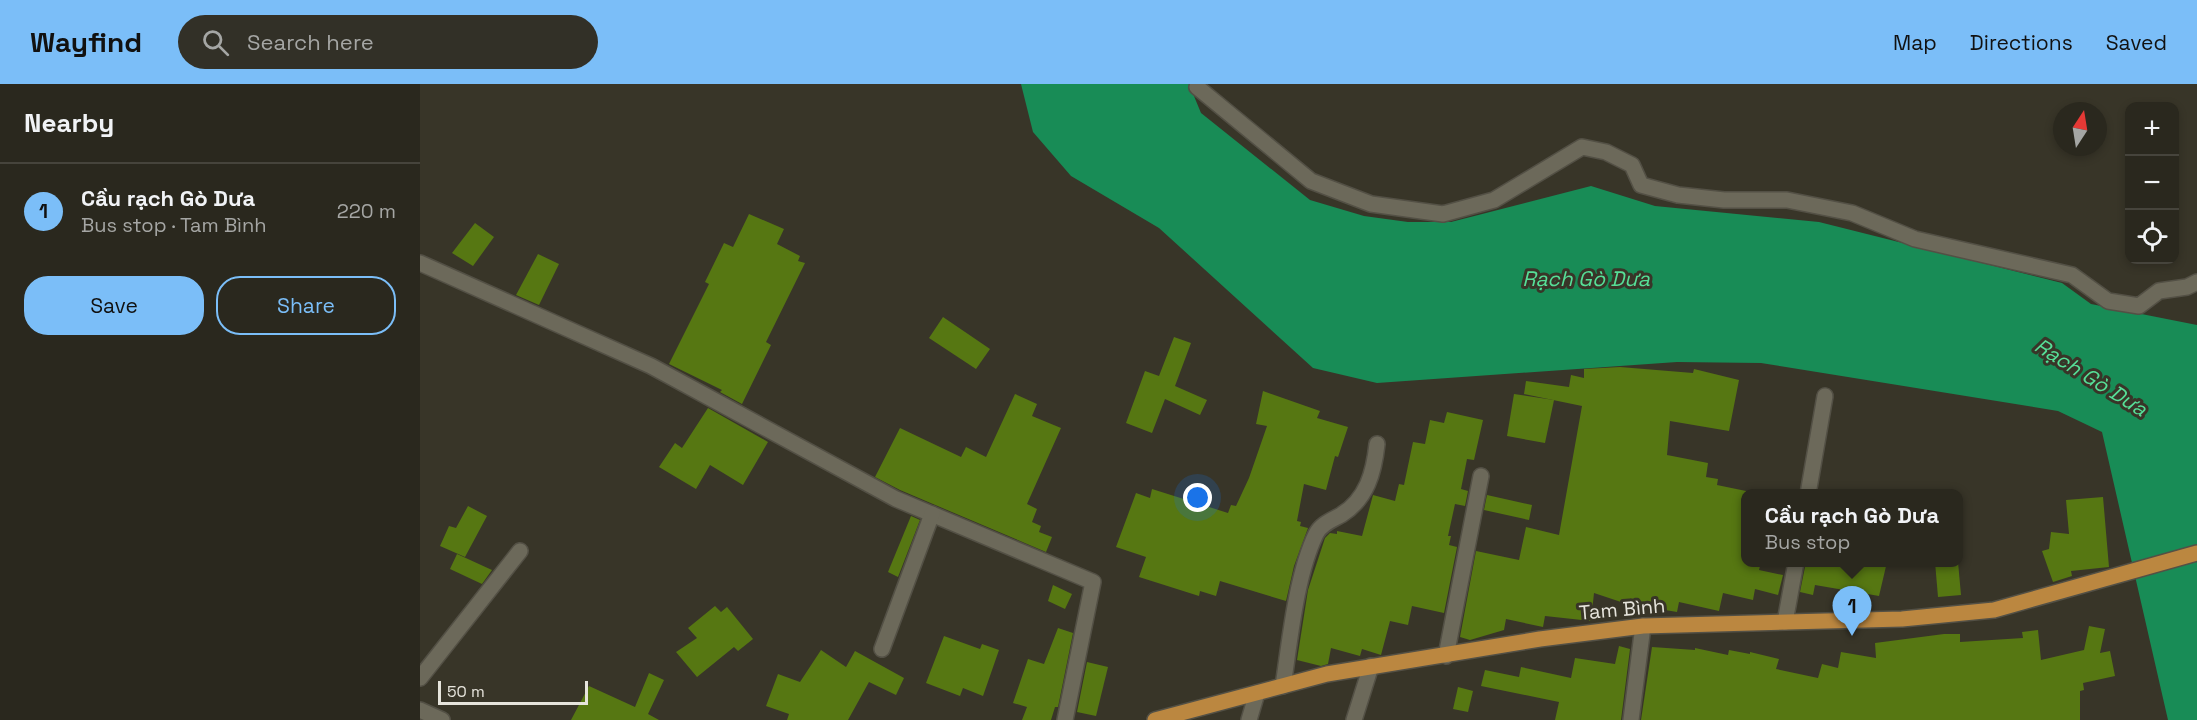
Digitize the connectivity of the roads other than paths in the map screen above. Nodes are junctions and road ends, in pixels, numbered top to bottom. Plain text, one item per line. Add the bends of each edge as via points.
1 (1198, 84) edge
2 (420, 263) edge
3 (2197, 282) edge
4 (1825, 396) dead end
5 (1377, 444) dead end
6 (1481, 476) dead end
7 (1809, 489) edge
8 (932, 514) junction
9 (520, 551) dead end
10 (2197, 553) edge
11 (1795, 567) edge
12 (1785, 622) junction
13 (1642, 626) junction
14 (882, 649) dead end
15 (1446, 656) junction
16 (1371, 666) junction
17 (420, 678) edge
18 (1282, 686) junction
19 (1257, 693) junction
20 (420, 710) edge
21 (442, 720) edge
22 (1065, 720) edge
23 (1155, 720) edge
24 (1250, 720) edge
25 (1354, 720) edge
26 (1631, 720) edge

1 - 3 street via 1311,181 1371,204 1443,214 1494,200 1582,147 1606,152 1632,165 1641,186 1724,200 1787,200 1852,213 1915,239 2072,274 2108,301 2139,306 2159,291
2 - 8 street via 651,366 896,499
4 - 7 street
5 - 18 street via 1375,471 1358,501 1316,534 1297,596
6 - 15 street
8 - 14 street
8 - 22 street via 1093,582
9 - 17 street
10 - 12 main road, Tam Bình via 1994,610 1902,619
11 - 12 street
12 - 13 main road, Tam Bình
13 - 15 main road, Tam Bình
13 - 26 street
15 - 16 main road, Tam Bình
16 - 18 main road, Tam Bình
16 - 25 street
18 - 19 main road, Tam Bình
19 - 23 main road, Tam Bình
19 - 24 street
20 - 21 street

